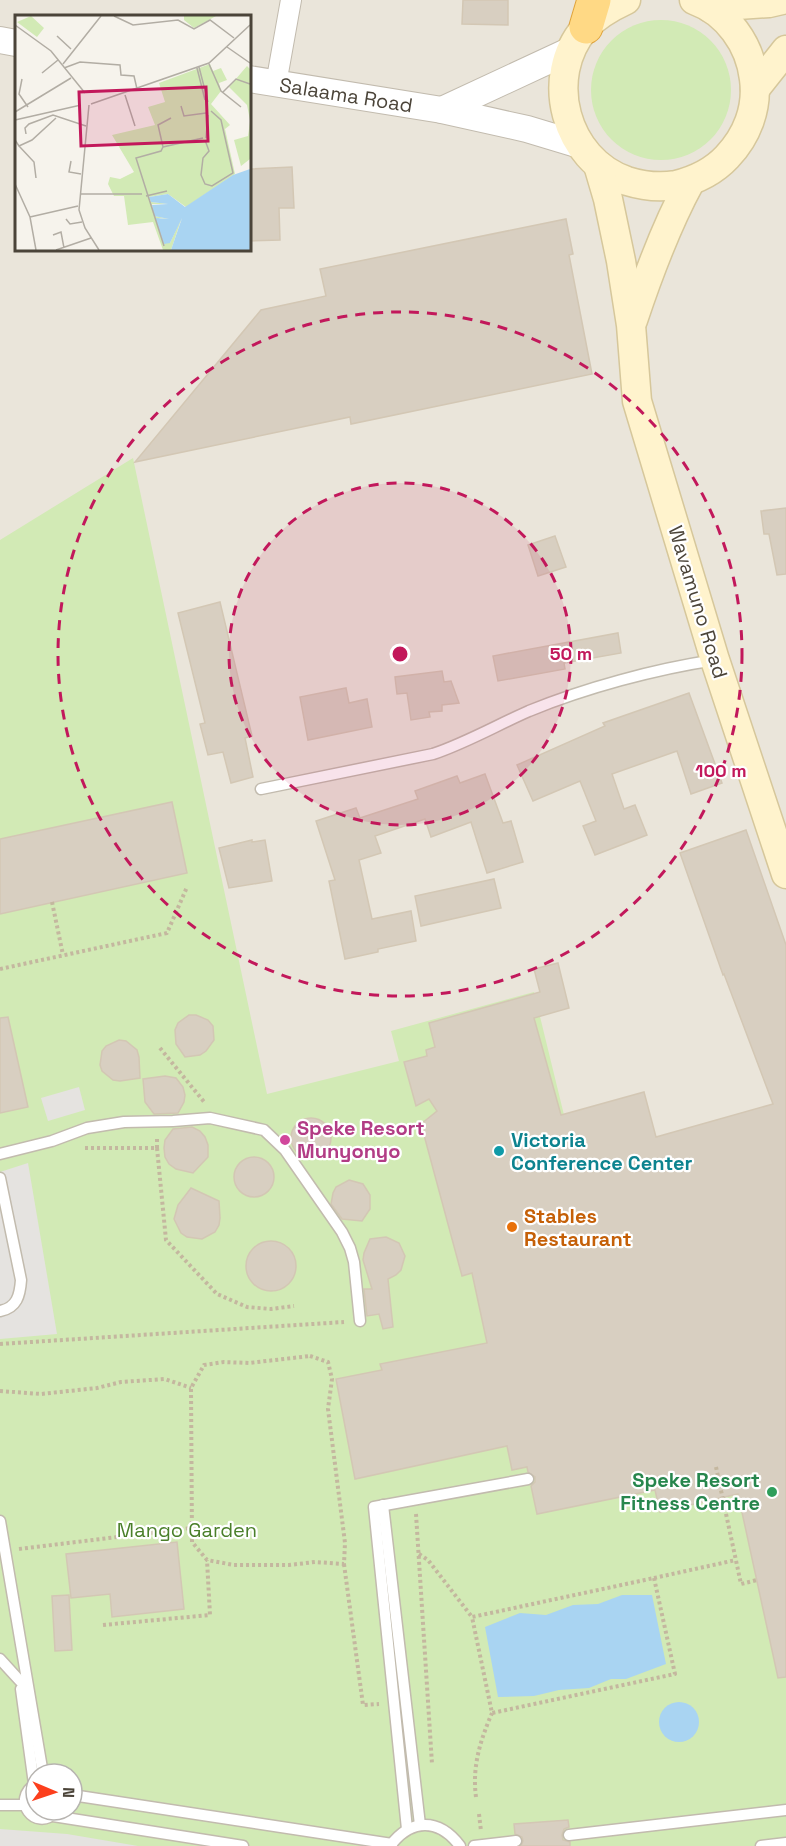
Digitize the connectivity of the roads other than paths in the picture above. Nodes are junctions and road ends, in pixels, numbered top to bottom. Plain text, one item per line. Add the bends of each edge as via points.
1 (291, 0) edge
2 (626, 0) edge
3 (782, 0) edge
4 (701, 4) edge
5 (584, 25) edge
6 (0, 40) edge
7 (15, 43) edge
8 (786, 50) edge
9 (250, 79) edge
10 (276, 84) junction
11 (755, 89) junction
12 (442, 110) junction
13 (589, 155) junction
14 (690, 182) junction
15 (631, 325) junction
16 (715, 660) junction
17 (261, 789) dead end
18 (783, 858) edge
19 (0, 1154) edge
20 (0, 1178) edge
21 (0, 1311) edge
22 (360, 1321) road end
23 (528, 1479) dead end
24 (379, 1506) junction
25 (0, 1521) edge
26 (2, 1555) edge
27 (0, 1659) edge
28 (20, 1681) junction
29 (32, 1762) edge
30 (40, 1762) edge
31 (84, 1797) edge
32 (24, 1804) edge
33 (0, 1805) edge
34 (786, 1810) edge
35 (84, 1818) edge
36 (420, 1825) junction
37 (407, 1829) junction
38 (569, 1835) dead end
39 (516, 1841) dead end
40 (786, 1843) edge
41 (391, 1845) edge
42 (243, 1846) edge
43 (460, 1846) edge
44 (474, 1846) edge
45 (760, 1846) edge

1 - 10 street
2 - 5 main road
3 - 4 main road
4 - 11 main road via 724,19 737,34 750,60
5 - 12 street
5 - 13 main road, Wavamuno Road via 564,74 563,98 568,122
6 - 7 street
8 - 11 main road
9 - 10 street, Salaama Road
10 - 12 street, Salaama Road
11 - 14 main road via 751,119 738,146 717,168
12 - 13 street, Salaama Road via 527,129
13 - 14 main road via 619,178 642,186
13 - 15 main road, Wavamuno Road via 618,250
14 - 15 main road, Wavamuno Road via 667,228
15 - 16 main road, Wavamuno Road via 636,401
16 - 17 lane via 674,666 531,710 455,747
16 - 18 main road, Wavamuno Road
19 - 22 lane via 102,1125 219,1118 264,1130 285,1150 342,1232 354,1262
20 - 21 lane via 21,1280 15,1304
23 - 24 lane
24 - 36 lane
24 - 37 lane via 393,1703
25 - 26 lane
26 - 28 lane
26 - 30 lane
27 - 28 lane
28 - 29 lane
31 - 41 lane
32 - 33 lane
34 - 38 lane
35 - 42 lane
36 - 37 lane
36 - 43 lane via 436,1826 451,1834
37 - 41 lane
39 - 44 lane
40 - 45 lane

